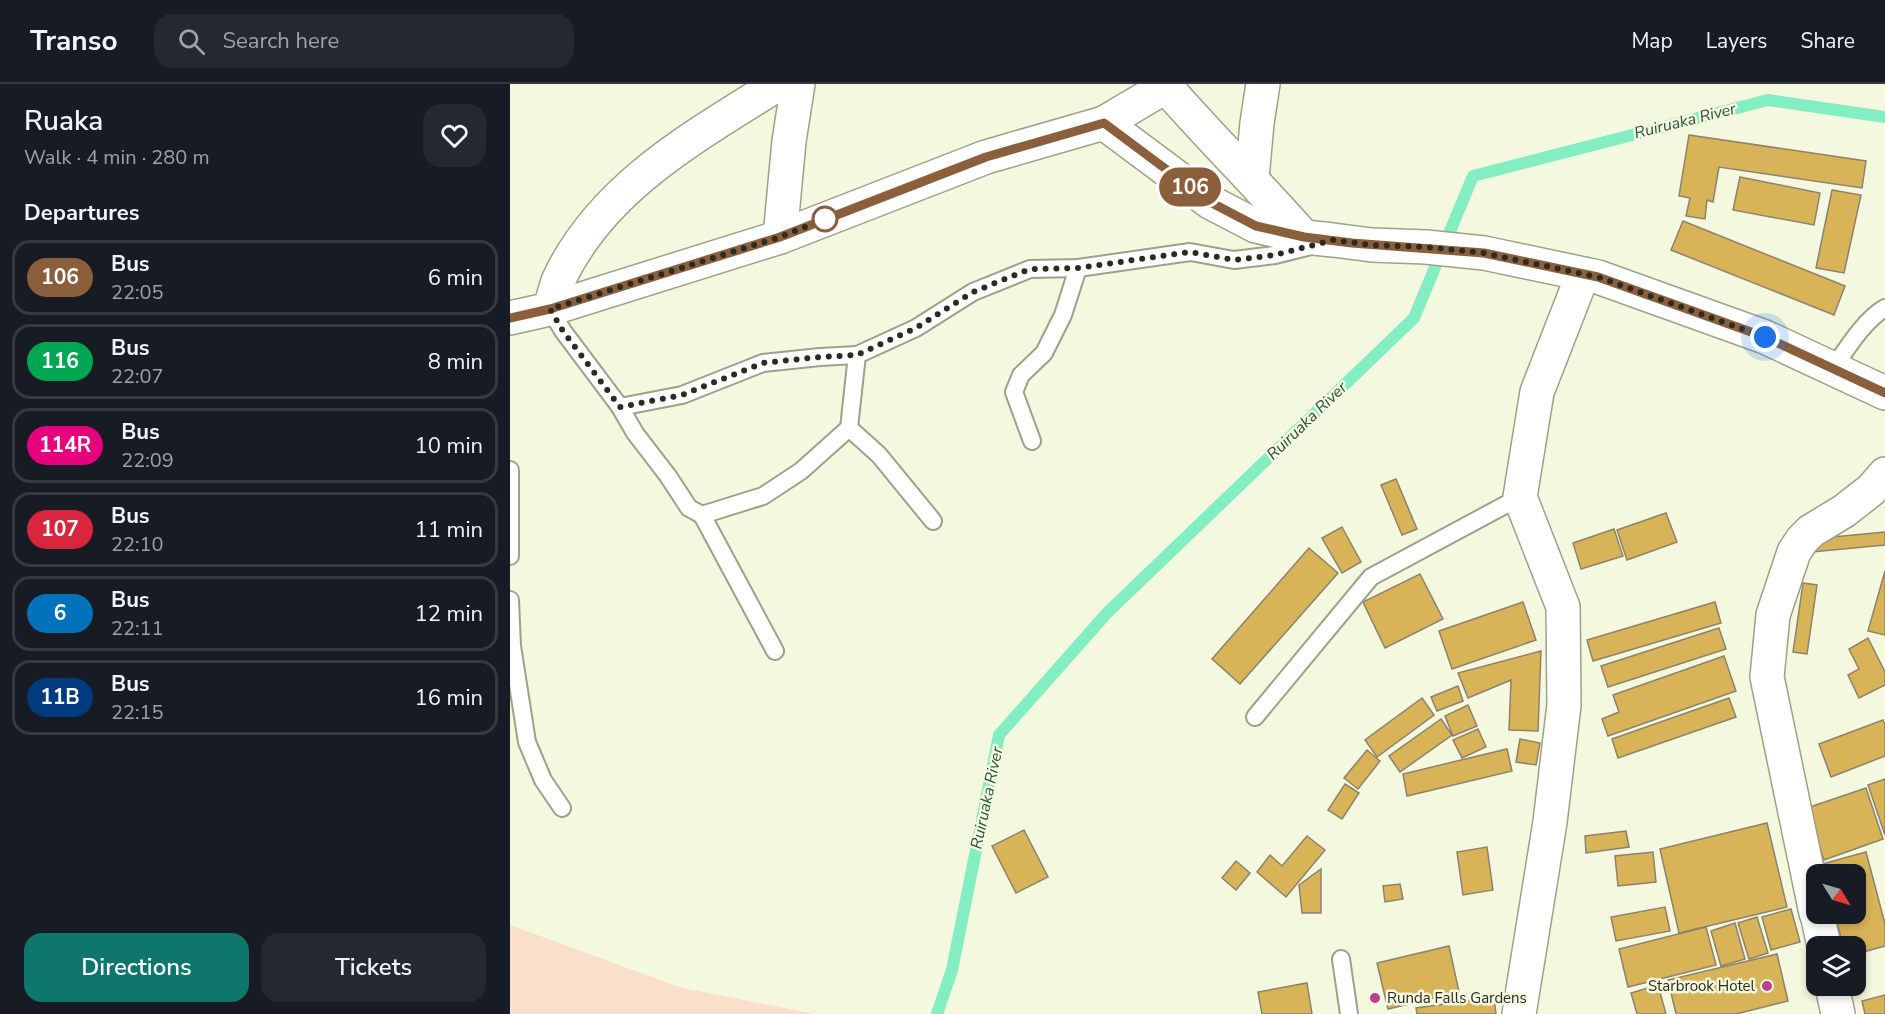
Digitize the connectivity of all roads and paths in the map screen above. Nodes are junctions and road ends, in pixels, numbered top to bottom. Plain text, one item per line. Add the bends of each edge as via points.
1 (778, 84) edge
2 (798, 84) edge
3 (1263, 84) edge
4 (1168, 85) edge
5 (1104, 123) junction
6 (1252, 178) junction
7 (780, 237) junction
8 (1318, 239) junction
9 (1078, 268) junction
10 (1583, 274) junction
11 (1885, 308) edge
12 (550, 309) junction
13 (510, 318) edge
14 (857, 355) junction
15 (1832, 370) junction
16 (1885, 393) edge
17 (620, 407) junction
18 (849, 428) junction
19 (1032, 441) dead end
20 (510, 470) edge
21 (1885, 474) edge
22 (1520, 497) junction
23 (702, 515) junction
24 (933, 521) dead end
25 (510, 556) edge
26 (510, 600) edge
27 (775, 651) dead end
28 (1255, 717) dead end
29 (562, 808) dead end
30 (1807, 864) edge
31 (1341, 959) dead end
32 (1834, 996) edge
33 (1349, 1014) edge
34 (1519, 1014) edge
35 (1838, 1014) edge

1 - 12 main road via 677,148 620,194 580,242 558,280
2 - 7 main road
3 - 6 main road
4 - 5 main road
4 - 6 main road via 1206,132
5 - 7 main road via 986,157
5 - 8 main road via 1210,202 1256,226
6 - 8 main road
7 - 12 main road
8 - 9 lane via 1275,255 1234,260 1190,252
8 - 10 main road via 1484,253
9 - 14 lane via 1030,269 973,292 916,328
9 - 19 lane via 1063,315 1044,353 1021,375 1014,392
10 - 15 main road via 1765,337
10 - 22 main road via 1538,392
11 - 15 lane via 1855,338
12 - 13 main road
12 - 17 lane
14 - 17 lane via 763,363 682,395
14 - 18 lane
15 - 16 main road
17 - 23 lane via 689,508
18 - 23 lane via 801,471 763,496
18 - 24 lane via 879,455
20 - 25 lane
21 - 30 main road via 1844,511 1802,540 1794,552 1773,615 1767,677
22 - 28 lane via 1371,577
22 - 34 main road via 1563,607 1564,705 1549,833
23 - 27 lane
26 - 29 lane via 512,646 527,742 543,780
31 - 33 lane
32 - 35 main road

